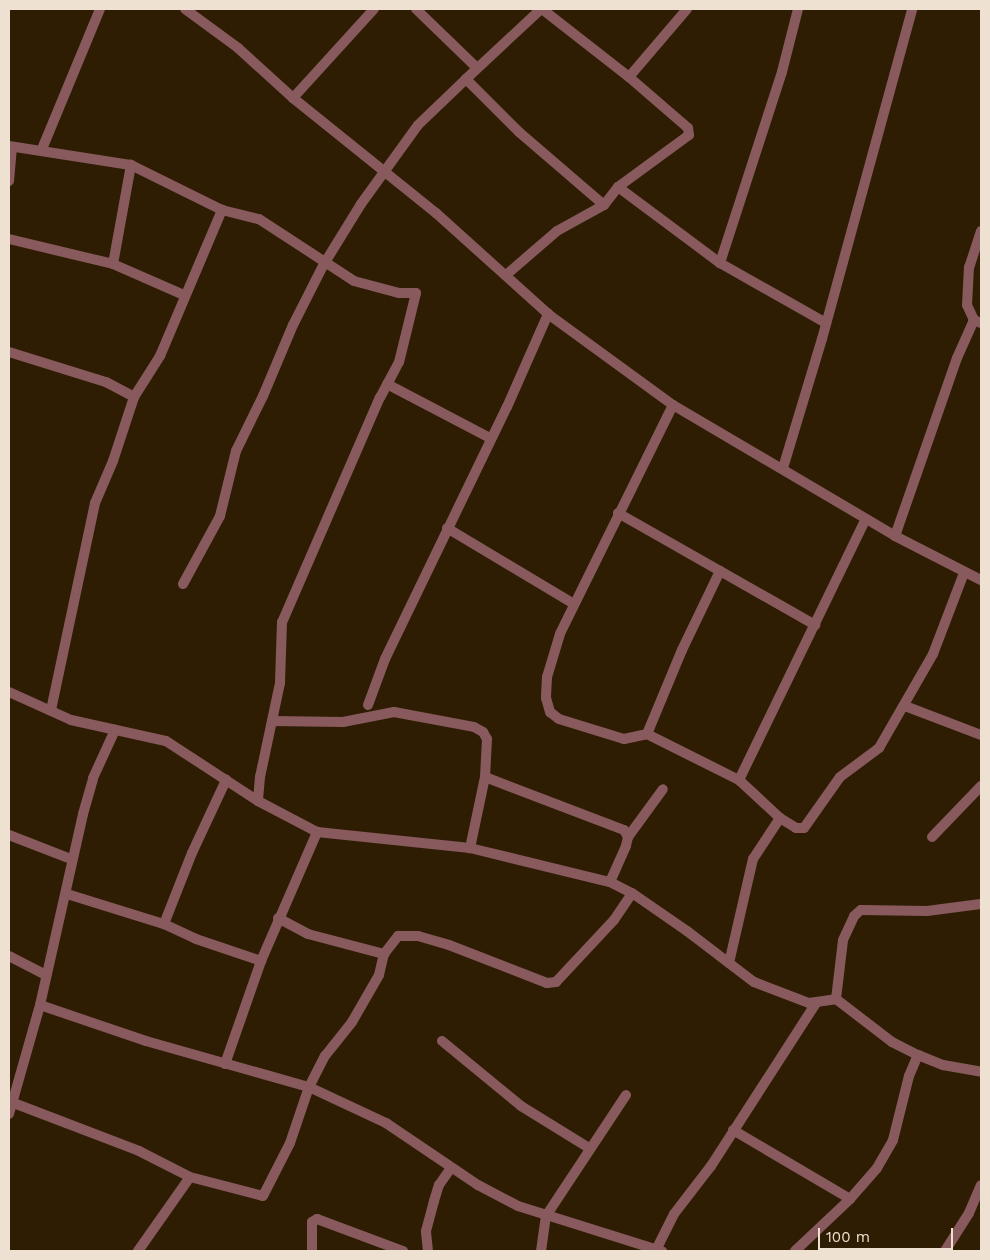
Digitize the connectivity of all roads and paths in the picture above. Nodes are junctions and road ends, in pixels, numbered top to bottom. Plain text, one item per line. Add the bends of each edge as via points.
1 (100, 9) edge
2 (185, 9) edge
3 (374, 9) edge
4 (416, 9) edge
5 (542, 9) edge
6 (687, 9) edge
7 (798, 9) edge
8 (912, 9) edge
9 (477, 68) junction
10 (628, 76) junction
11 (466, 79) junction
12 (294, 98) junction
13 (10, 146) edge
14 (42, 149) junction
15 (131, 164) junction
16 (385, 172) junction
17 (9, 181) edge
18 (618, 187) junction
19 (604, 206) junction
20 (222, 210) junction
21 (981, 231) edge
22 (9, 239) edge
23 (720, 262) junction
24 (113, 264) junction
25 (324, 264) junction
26 (506, 275) junction
27 (184, 295) junction
28 (548, 314) junction
29 (978, 321) edge
30 (826, 323) junction
31 (9, 352) edge
32 (387, 384) junction
33 (134, 397) junction
34 (673, 405) junction
35 (490, 438) junction
36 (783, 468) junction
37 (618, 513) junction
38 (866, 519) junction
39 (447, 528) junction
40 (895, 536) junction
41 (720, 571) junction
42 (964, 573) junction
43 (981, 580) edge
44 (183, 584) dead end
45 (574, 604) junction
46 (815, 625) junction
47 (9, 692) edge
48 (368, 705) dead end
49 (905, 706) junction
50 (51, 710) junction
51 (272, 721) junction
52 (115, 730) junction
53 (647, 734) junction
54 (981, 735) edge
55 (485, 777) junction
56 (226, 780) junction
57 (739, 780) junction
58 (981, 786) edge
59 (663, 789) dead end
60 (258, 802) junction
61 (780, 818) junction
62 (317, 832) junction
63 (9, 835) edge
64 (628, 836) junction
65 (932, 837) dead end
66 (470, 848) junction
67 (71, 859) junction
68 (610, 882) junction
69 (632, 893) junction
70 (67, 894) junction
71 (981, 904) edge
72 (278, 918) junction
73 (164, 924) junction
74 (384, 954) junction
75 (9, 956) edge
76 (260, 961) junction
77 (729, 963) junction
78 (46, 975) junction
79 (836, 1000) junction
80 (816, 1003) junction
81 (40, 1005) junction
82 (442, 1041) dead end
83 (918, 1055) junction
84 (225, 1064) junction
85 (981, 1072) edge
86 (13, 1080) edge
87 (309, 1087) junction
88 (626, 1095) dead end
89 (11, 1102) junction
90 (9, 1114) edge
91 (733, 1130) junction
92 (589, 1148) junction
93 (451, 1168) junction
94 (190, 1177) junction
95 (981, 1185) edge
96 (850, 1198) junction
97 (546, 1216) junction
98 (659, 1250) edge
99 (138, 1251) edge
100 (312, 1251) edge
101 (403, 1251) edge
102 (428, 1251) edge
103 (541, 1251) edge
104 (794, 1251) edge
105 (945, 1251) edge

1 - 14 street
2 - 12 street via 238,48
3 - 12 street
4 - 9 street
5 - 9 street
5 - 10 street
6 - 10 street
7 - 23 street via 782,72
8 - 30 street
9 - 11 street
10 - 18 street via 688,128 689,135
11 - 16 street via 418,126
11 - 19 street via 519,132
12 - 16 street
13 - 14 street
13 - 17 street
14 - 15 street
15 - 20 street
15 - 24 street
16 - 25 street via 346,226
16 - 26 street
18 - 19 street
18 - 23 street
19 - 26 street via 557,231
20 - 25 street via 259,219
20 - 27 street
21 - 29 street via 969,267 967,305
22 - 24 street
23 - 30 street
24 - 27 street
25 - 32 street via 354,281 399,293 416,293 399,362
25 - 44 street via 292,325 236,451 220,516
26 - 28 street
27 - 33 street via 160,356
28 - 34 street
28 - 35 street
29 - 40 street via 957,358
30 - 36 street
31 - 33 street via 106,382
32 - 35 street
32 - 51 street via 282,622 280,683
33 - 50 street via 87,529 81,576
34 - 36 street
34 - 37 street
35 - 39 street
36 - 38 street
37 - 41 street
37 - 45 street
38 - 40 street
38 - 46 street
39 - 45 street
39 - 48 street via 385,659
40 - 42 street
41 - 46 street
41 - 53 street
42 - 43 street
42 - 49 street via 933,654
45 - 53 street via 560,634 547,677 546,698 550,712 559,720 624,739
46 - 57 street
47 - 50 street
49 - 54 street
49 - 61 street via 879,748 840,777 804,828 796,828
50 - 52 street via 71,720
51 - 55 street via 343,722 394,712 474,727 487,739
51 - 60 street
52 - 56 street via 166,741
52 - 67 street via 94,778
53 - 57 street
55 - 64 street via 624,830
55 - 66 street
56 - 60 street
56 - 73 street
57 - 61 street
58 - 65 street
59 - 64 street
60 - 62 street
61 - 77 street via 753,859
62 - 66 street
62 - 72 street
63 - 67 street
64 - 68 street
66 - 68 street
67 - 70 street
68 - 69 street
69 - 74 street via 614,920 589,943 556,982 547,983 449,944 418,936 398,936
69 - 77 street
70 - 73 street
70 - 78 street
71 - 79 street via 927,911 861,910 854,916 843,940
72 - 74 street via 308,934
72 - 76 street
73 - 76 street
74 - 87 street via 379,975 352,1022 325,1056
75 - 78 street
76 - 84 street
77 - 80 street via 754,982
78 - 81 street
79 - 80 street
79 - 83 street via 892,1042
80 - 91 street
81 - 84 street
81 - 86 street
82 - 92 street via 521,1106
83 - 85 street via 943,1065
83 - 96 street via 909,1076 893,1140 877,1168
84 - 87 street
86 - 89 street
87 - 93 street via 386,1123
87 - 94 street via 290,1143 263,1196
88 - 92 street
89 - 90 street
89 - 94 street via 139,1151
91 - 96 street
91 - 98 street via 674,1214
92 - 97 street
93 - 97 street via 518,1206
93 - 102 street via 439,1185 434,1202 426,1231
94 - 99 street
95 - 105 street via 969,1213
96 - 104 street
97 - 98 street
97 - 103 street
100 - 101 street via 312,1222 317,1218

